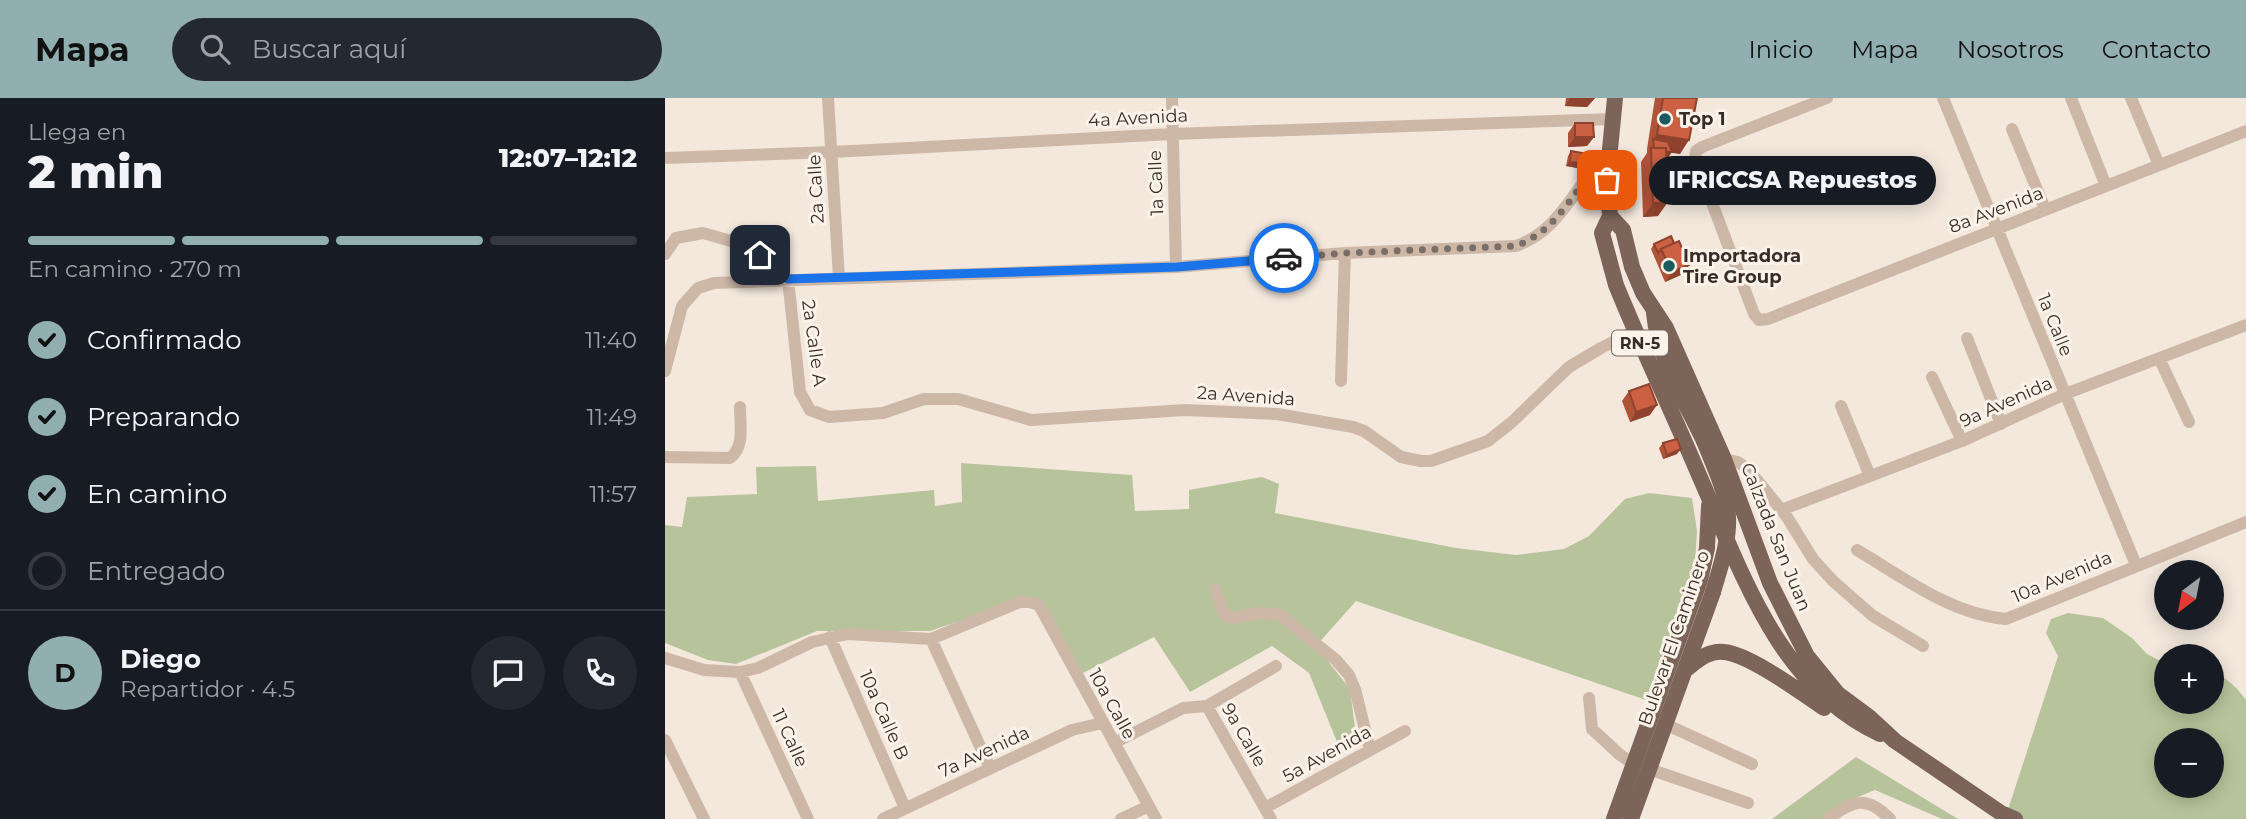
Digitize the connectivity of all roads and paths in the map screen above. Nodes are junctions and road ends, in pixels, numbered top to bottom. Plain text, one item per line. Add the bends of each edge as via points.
1 (828, 98) edge
2 (1172, 98) edge
3 (1615, 98) edge
4 (1943, 98) edge
5 (2071, 98) edge
6 (2131, 98) edge
7 (1822, 99) edge
8 (1612, 119) junction
9 (2012, 130) dead end
10 (2246, 131) edge
11 (1172, 134) junction
12 (832, 152) junction
13 (665, 158) edge
14 (2159, 165) junction
15 (1607, 180) junction
16 (2106, 186) junction
17 (2045, 209) junction
18 (1610, 216) junction
19 (1997, 228) junction
20 (1345, 253) junction
21 (665, 254) edge
22 (1177, 267) junction
23 (839, 278) junction
24 (788, 279) junction
25 (1654, 312) junction
26 (2246, 324) edge
27 (1635, 331) junction
28 (1967, 338) dead end
29 (2159, 358) junction
30 (665, 371) edge
31 (1932, 377) dead end
32 (1341, 381) dead end
33 (2065, 394) junction
34 (1841, 405) dead end
35 (740, 407) dead end
36 (810, 410) joint
37 (2189, 422) dead end
38 (2001, 424) junction
39 (1962, 441) junction
40 (665, 457) edge
41 (1725, 464) junction
42 (1698, 472) junction
43 (1870, 476) junction
44 (1709, 500) junction
45 (1781, 510) junction
46 (2246, 522) edge
47 (1857, 550) dead end
48 (2136, 565) junction
49 (1215, 589) dead end
50 (830, 637) junction
51 (931, 639) junction
52 (1923, 646) dead end
53 (665, 658) edge
54 (1276, 666) dead end
55 (1685, 670) junction
56 (740, 671) junction
57 (1589, 698) dead end
58 (1207, 706) junction
59 (1102, 723) junction
60 (1665, 724) junction
61 (1405, 731) dead end
62 (665, 740) edge
63 (1895, 741) junction
64 (1114, 743) junction
65 (1370, 750) junction
66 (1752, 764) dead end
67 (1641, 767) junction
68 (990, 768) junction
69 (1748, 803) dead end
70 (1149, 806) junction
71 (905, 808) junction
72 (1268, 814) edge
73 (704, 819) edge
74 (808, 819) edge
75 (883, 819) edge
76 (1122, 819) edge
77 (1156, 819) edge
78 (1614, 819) edge
79 (1631, 819) edge
80 (1828, 819) edge
81 (1890, 819) edge
82 (2015, 819) edge

1 - 12 street, 2a Calle
2 - 11 street, 1a Calle
3 - 8 main road, Calzada San Juan / RN-5
4 - 19 street, 1a Calle
5 - 16 street
6 - 14 street
7 - 19 street, 8a Avenida via 1696,151 1753,314 1759,320
8 - 11 street, 4a Avenida
8 - 15 main road, Calzada San Juan / RN-5
9 - 17 street
10 - 14 street, 8a Avenida
11 - 12 street, 4a Avenida
11 - 22 street, 1a Calle
12 - 13 street, 4a Avenida
12 - 23 street, 2a Calle
14 - 16 street, 8a Avenida
15 - 18 main road, Calzada San Juan / RN-5
15 - 20 street via 1583,183 1548,228 1516,246
16 - 17 street, 8a Avenida
17 - 19 street, 8a Avenida
18 - 25 main road, Calzada San Juan / RN-5 via 1623,230 1632,267
18 - 27 main road, Calzada San Juan / RN-5 via 1602,233 1606,256
19 - 33 street, 1a Calle
20 - 22 street
20 - 32 street
21 - 24 street via 676,238 703,233 760,255
22 - 23 street
23 - 24 street
24 - 30 street via 698,288 682,306
24 - 36 street, 2a Calle A via 800,391
25 - 41 main road, Calzada San Juan / RN-5 via 1666,328
25 - 55 main road, Bulevar El Caminero, bridge via 1655,332 1721,484 1729,525 1713,592
26 - 29 street, 9a Avenida
27 - 36 street, 2a Avenida via 1569,367 1488,440 1431,461 1401,457 1353,427 1277,414 1185,410 1031,420 958,399 924,399 883,412 829,417
27 - 42 main road, Calzada San Juan / RN-5
28 - 38 street
29 - 33 street, 9a Avenida
29 - 37 street
31 - 39 street
33 - 38 street, 9a Avenida
33 - 48 street, 1a Calle
34 - 43 street
35 - 40 street via 740,443 730,458
38 - 39 street, 9a Avenida
39 - 43 street, 9a Avenida
41 - 42 main road
41 - 45 street via 1738,461 1745,466
41 - 63 main road, Calzada San Juan / RN-5 via 1770,583 1807,656 1838,694
42 - 44 main road, Calzada San Juan / RN-5
43 - 45 street, 9a Avenida
44 - 63 main road, Calzada San Juan / RN-5 via 1755,599 1794,665 1821,695 1862,726
44 - 67 main road, Bulevar El Caminero via 1700,580
45 - 52 street via 1833,582 1873,616
46 - 48 street, 10a Avenida
47 - 48 street, 10a Avenida via 1944,601 1968,612 2006,619
49 - 65 street via 1225,616 1279,614 1336,660 1355,688
50 - 51 street
50 - 56 street via 758,668
50 - 71 street, 10a Calle B
51 - 59 street, 10a Calle via 1020,602 1039,605
51 - 68 street
53 - 56 street via 704,670
54 - 58 street
55 - 60 main road, Bulevar El Caminero
55 - 63 main road via 1710,653 1732,654 1871,738
56 - 74 street, 11 Calle
57 - 67 street via 1593,729
58 - 64 street via 1183,708
58 - 72 street, 9a Calle
59 - 64 street, 10a Calle
59 - 68 street, 7a Avenida via 1072,730
60 - 66 street
60 - 67 main road, Bulevar El Caminero
61 - 65 street, 5a Avenida
62 - 73 street
63 - 82 main road, RN-5
64 - 70 street, 10a Calle
65 - 72 street, 5a Avenida
67 - 69 street
67 - 78 main road, Bulevar El Caminero
67 - 79 main road, Bulevar El Caminero
68 - 71 street, 7a Avenida
70 - 76 street
70 - 77 street, 10a Calle
71 - 75 street, 7a Avenida
80 - 81 street via 1848,804 1858,803 1878,808

